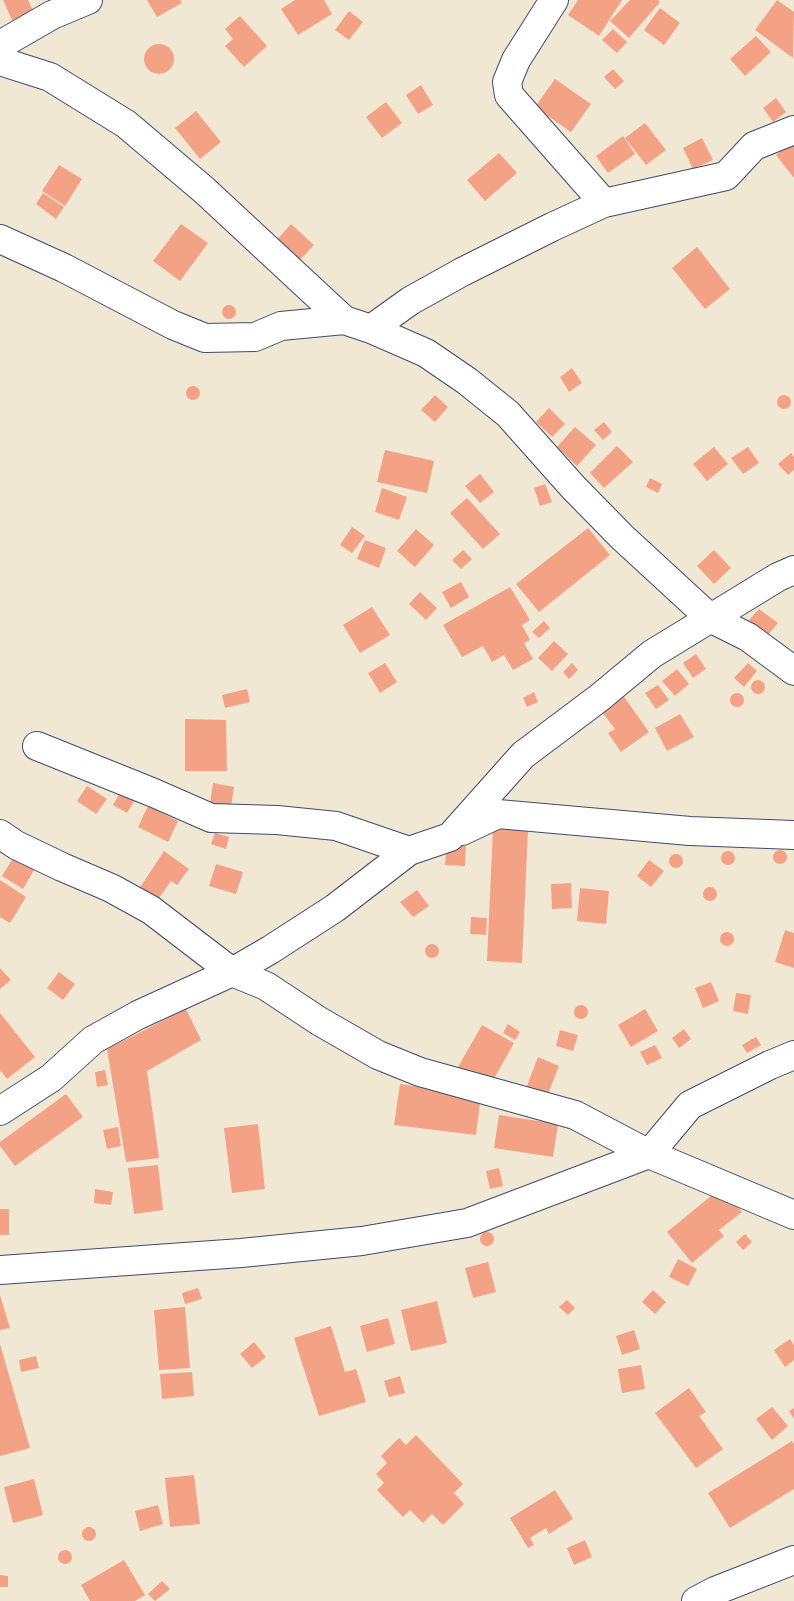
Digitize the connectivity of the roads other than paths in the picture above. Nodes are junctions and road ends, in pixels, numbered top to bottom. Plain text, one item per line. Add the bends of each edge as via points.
1 (88, 0) edge
2 (554, 0) edge
3 (0, 45) edge
4 (0, 61) edge
5 (794, 130) edge
6 (604, 203) junction
7 (0, 239) edge
8 (344, 320) junction
9 (371, 329) junction
10 (794, 570) edge
11 (710, 618) junction
12 (794, 671) edge
13 (37, 746) dead end
14 (0, 834) edge
15 (794, 835) edge
16 (450, 837) junction
17 (408, 852) junction
18 (232, 972) junction
19 (794, 1055) edge
20 (0, 1111) edge
21 (649, 1154) junction
22 (794, 1215) edge
23 (0, 1270) edge
24 (794, 1560) edge
25 (696, 1601) edge

1 - 3 street via 52,15
2 - 6 street via 516,60 508,82 509,95
4 - 8 street via 50,77 126,124 204,190
5 - 6 street via 754,146 726,176
6 - 9 street via 462,272 410,301
7 - 8 street via 205,338 255,337 281,326
8 - 9 street
9 - 11 street via 426,353 508,414 622,538
10 - 11 street
11 - 12 street via 748,637
11 - 16 street via 652,654 523,755
13 - 17 street via 212,818 336,826
14 - 18 street via 151,910
15 - 16 street via 690,831 498,814
16 - 17 street
17 - 18 street via 335,908
18 - 20 street via 138,1015 93,1040 51,1078
18 - 21 street via 266,986 378,1055 430,1074 575,1115
19 - 21 street via 690,1105
21 - 22 street
21 - 23 street via 467,1223 362,1241
24 - 25 street

